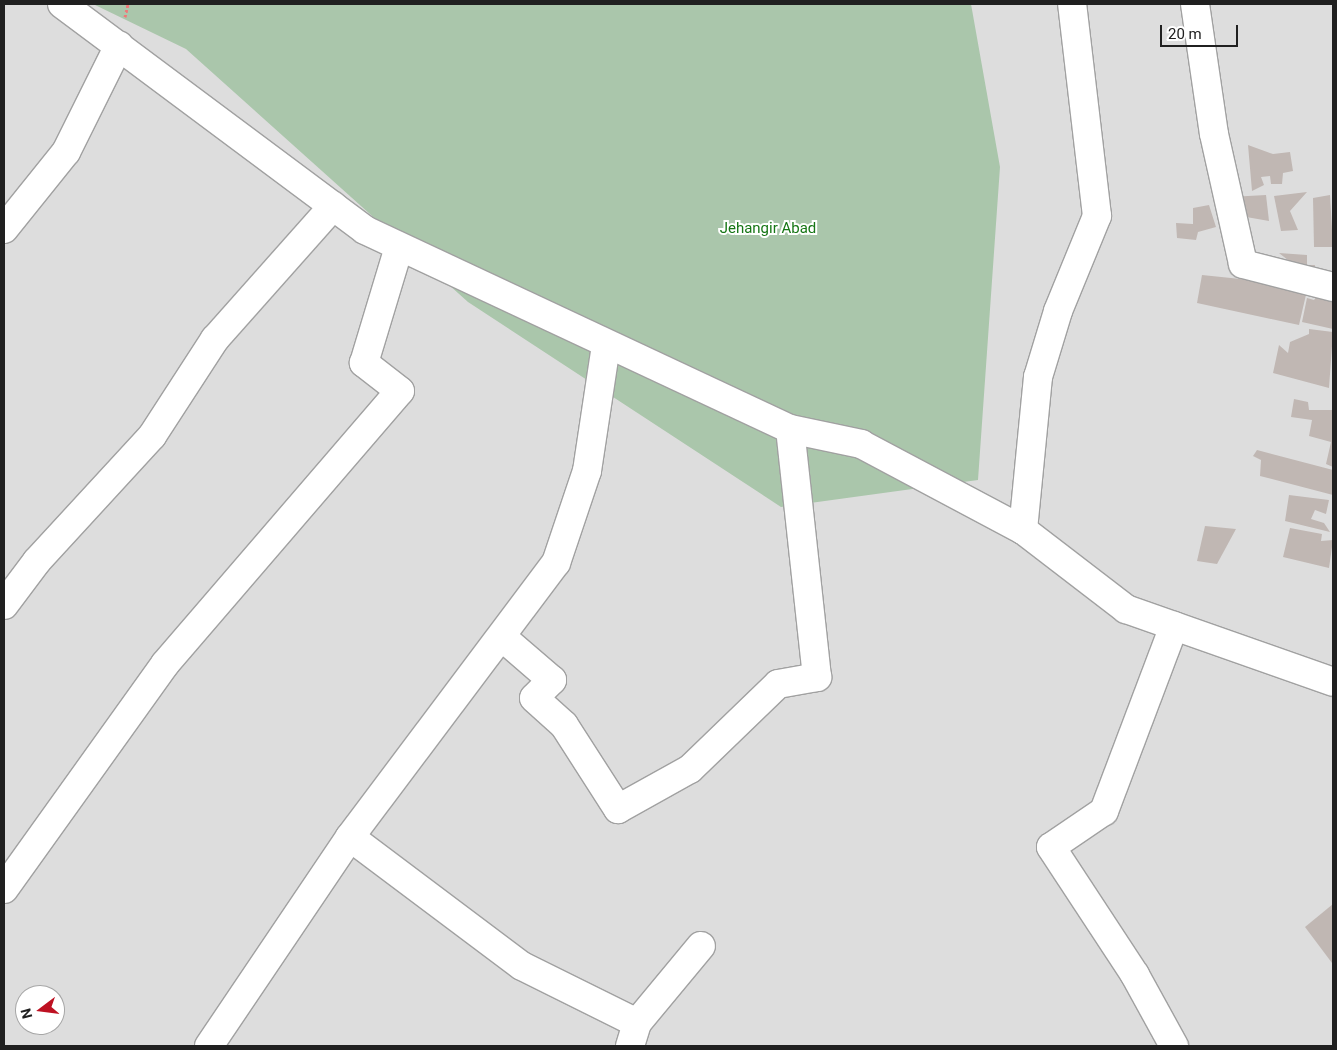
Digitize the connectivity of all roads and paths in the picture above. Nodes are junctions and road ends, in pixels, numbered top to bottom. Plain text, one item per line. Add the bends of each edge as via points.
1 (62, 4) edge
2 (1072, 4) edge
3 (1195, 4) edge
4 (119, 45) junction
5 (333, 206) junction
6 (4, 230) edge
7 (399, 247) junction
8 (1333, 287) edge
9 (606, 345) junction
10 (790, 429) junction
11 (1023, 530) junction
12 (4, 605) edge
13 (1174, 626) junction
14 (502, 637) junction
15 (1333, 682) edge
16 (350, 837) junction
17 (4, 889) edge
18 (701, 946) dead end
19 (633, 1035) edge
20 (209, 1046) edge
21 (1174, 1046) edge

1 - 4 street
2 - 11 street via 1096,216 1058,310 1038,377
3 - 8 street via 1214,134 1243,264
4 - 5 street
4 - 6 street via 66,152
5 - 7 street via 365,230
5 - 12 street via 215,339 152,436 37,561
7 - 9 street
7 - 17 street via 364,363 400,392 165,664
9 - 10 street
9 - 14 street via 587,471 556,563
10 - 11 street via 862,444
10 - 14 street via 817,677 778,684 690,769 618,809 564,725 534,698 552,680
11 - 13 street via 1126,609
13 - 15 street
13 - 21 street via 1104,811 1051,847 1136,975
14 - 16 street
16 - 19 street via 522,966
16 - 20 street
18 - 19 street

